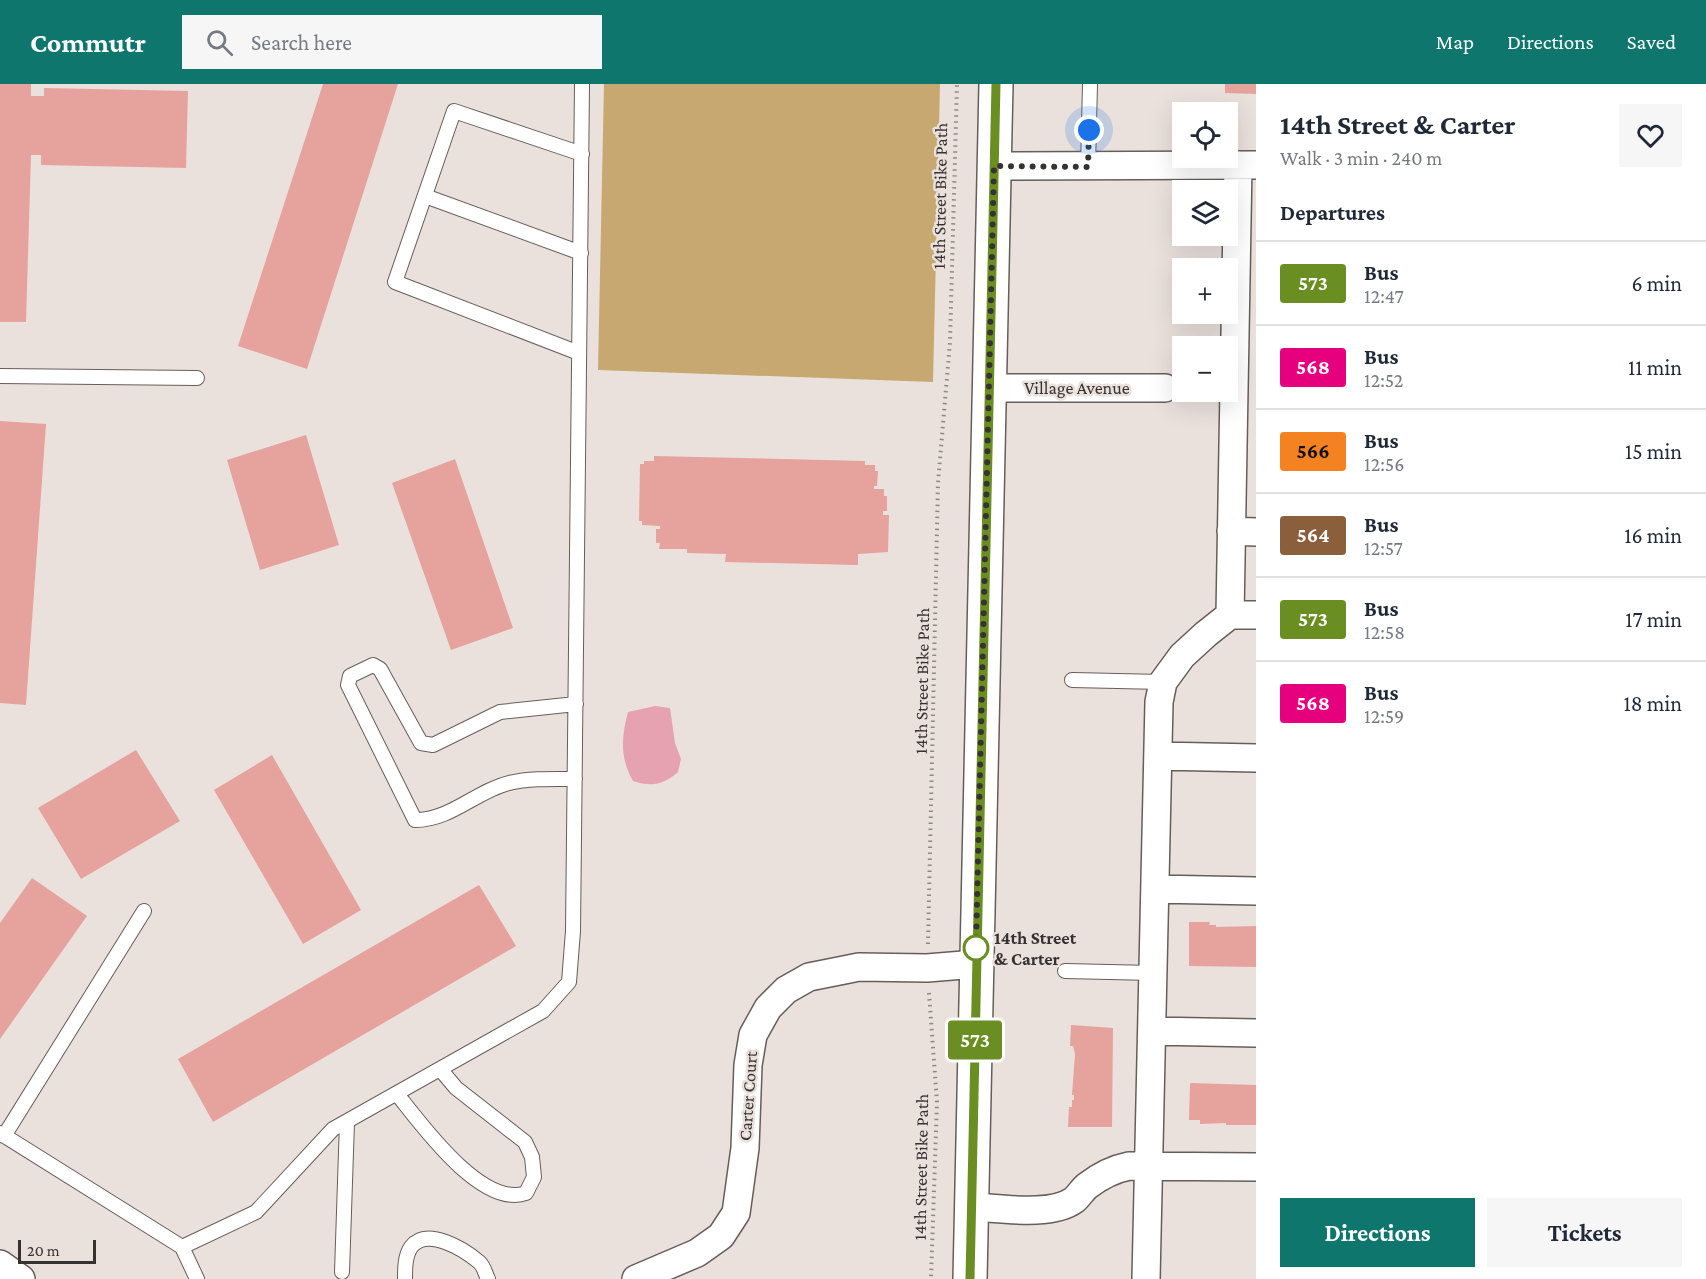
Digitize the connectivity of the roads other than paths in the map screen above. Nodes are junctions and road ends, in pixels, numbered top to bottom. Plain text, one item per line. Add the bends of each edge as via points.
1 (582, 84) edge
2 (996, 84) edge
3 (1090, 84) edge
4 (582, 154) junction
5 (1247, 165) edge
6 (994, 166) junction
7 (1088, 167) junction
8 (424, 196) junction
9 (581, 253) junction
10 (1246, 263) edge
11 (579, 353) junction
12 (0, 376) edge
13 (197, 378) dead end
14 (989, 388) junction
15 (1165, 388) dead end
16 (1244, 531) edge
17 (1243, 615) edge
18 (1072, 680) dead end
19 (1163, 682) junction
20 (576, 704) junction
21 (1158, 756) junction
22 (1256, 758) edge
23 (575, 779) junction
24 (1155, 889) junction
25 (1256, 891) edge
26 (144, 911) dead end
27 (976, 964) junction
28 (1065, 971) dead end
29 (1153, 973) junction
30 (1152, 1031) junction
31 (1256, 1033) edge
32 (440, 1069) junction
33 (397, 1094) junction
34 (347, 1122) junction
35 (2, 1135) edge
36 (1149, 1165) junction
37 (1256, 1167) edge
38 (972, 1207) junction
39 (182, 1247) junction
40 (0, 1264) edge
41 (342, 1272) dead end
42 (21, 1279) edge
43 (197, 1279) edge
44 (405, 1279) edge
45 (488, 1279) edge
46 (636, 1279) edge
47 (970, 1279) edge
48 (1146, 1279) edge

1 - 4 lane
2 - 6 street
3 - 7 lane
4 - 8 lane via 454,111
4 - 9 lane
5 - 7 street
5 - 10 street
6 - 7 street
6 - 14 street
8 - 9 lane
8 - 11 lane via 395,282
9 - 11 lane
10 - 16 street
11 - 20 lane
12 - 13 lane
14 - 15 street, Village Avenue
14 - 27 street
16 - 17 street
17 - 19 street via 1182,656
18 - 19 lane
19 - 21 street
20 - 23 lane
20 - 23 lane via 500,712 433,745 421,743 380,669 373,665 350,676 348,685 414,820 432,820 508,783
21 - 22 street
21 - 24 street
23 - 32 lane via 569,982 543,1011
24 - 25 street
24 - 29 street
26 - 35 lane
27 - 38 street
27 - 46 street, Carter Court via 927,968 859,966 809,977 786,990 768,1008 753,1035 736,1212 721,1236 697,1253
28 - 29 lane
29 - 30 street
30 - 31 street
30 - 36 street
32 - 33 lane
32 - 33 lane via 456,1088 525,1142 532,1157 534,1177 526,1193 504,1194 463,1169
33 - 34 lane
34 - 39 lane via 333,1128 256,1212
34 - 41 lane
35 - 39 lane
36 - 37 street
36 - 38 street via 1115,1169 1059,1207
36 - 48 street
38 - 47 street
39 - 43 lane
40 - 42 street
44 - 45 lane via 408,1253 413,1244 424,1238 461,1249 482,1264

